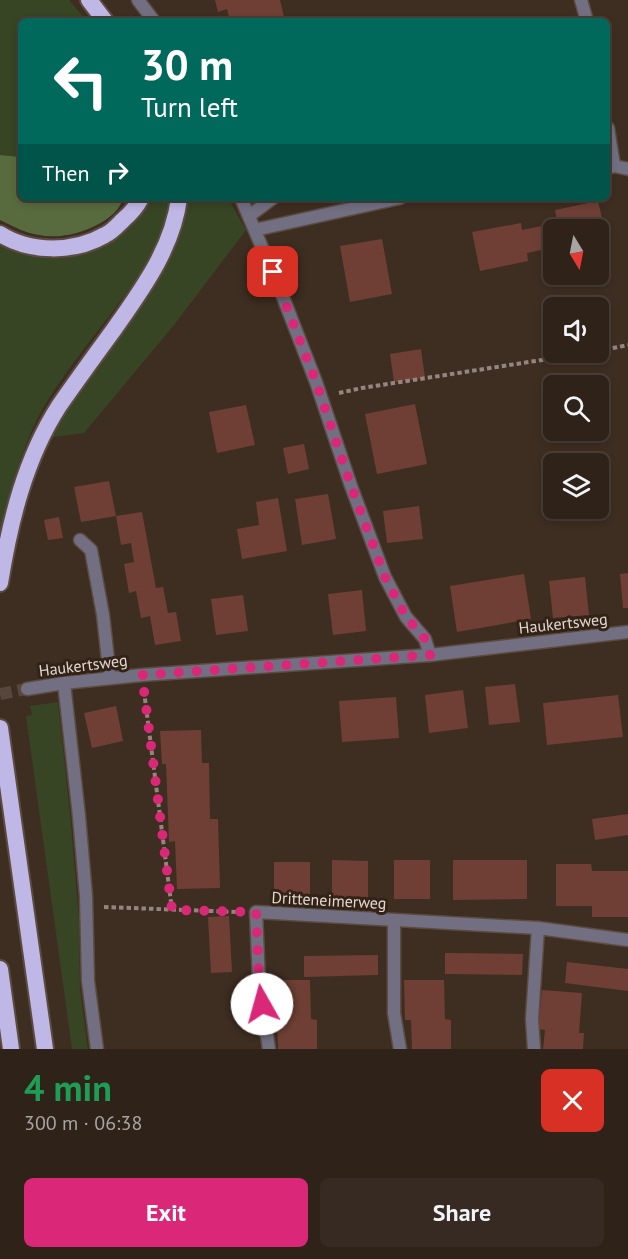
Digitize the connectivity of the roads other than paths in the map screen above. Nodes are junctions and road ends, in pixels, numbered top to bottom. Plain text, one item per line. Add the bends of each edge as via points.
1 (89, 0) edge
2 (138, 0) edge
3 (581, 0) edge
4 (103, 18) edge
5 (152, 18) edge
6 (586, 18) edge
7 (611, 167) edge
8 (628, 169) edge
9 (139, 201) edge
10 (179, 201) edge
11 (242, 201) edge
12 (269, 201) edge
13 (386, 201) edge
14 (249, 216) junction
15 (255, 230) junction
16 (0, 234) edge
17 (80, 540) dead end
18 (0, 583) edge
19 (628, 632) edge
20 (430, 655) junction
21 (110, 678) junction
22 (64, 683) junction
23 (27, 689) tunnel mouth
24 (0, 728) edge
25 (394, 921) junction
26 (538, 928) junction
27 (628, 940) edge
28 (0, 969) edge
29 (11, 1049) edge
30 (45, 1049) edge
31 (97, 1049) edge
32 (269, 1049) edge
33 (400, 1049) edge
34 (534, 1049) edge

1 - 4 highway
2 - 5 street
3 - 6 street
7 - 8 street
9 - 16 highway via 116,228 74,246 36,247
10 - 18 highway via 172,231 153,270 37,447 18,498
11 - 14 street
12 - 14 street
13 - 15 street
14 - 15 street
15 - 20 street via 322,397 385,577 406,617 425,639
17 - 21 street via 91,550
19 - 20 street, Haukertsweg
20 - 21 street, Haukertsweg
21 - 22 street, Haukertsweg
22 - 23 street, Haukertsweg
22 - 31 street
24 - 30 highway
25 - 26 street, Dritteneimerweg
25 - 32 street, Dritteneimerweg via 256,912 259,982
25 - 33 street, Dritteneimerweg via 394,1013
26 - 27 street, Dritteneimerweg
26 - 34 street
28 - 29 highway

